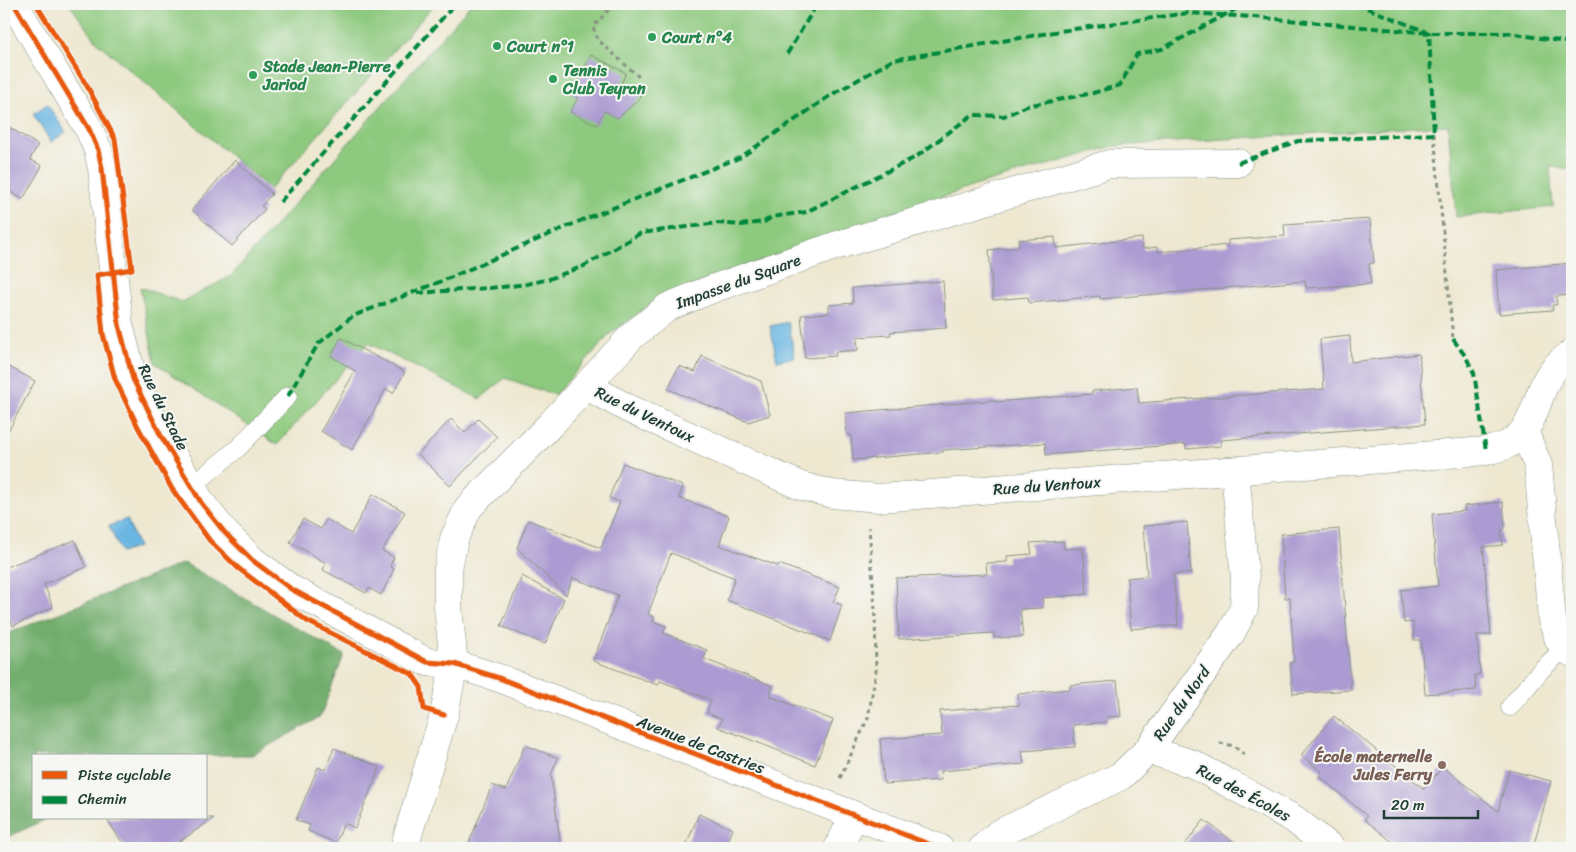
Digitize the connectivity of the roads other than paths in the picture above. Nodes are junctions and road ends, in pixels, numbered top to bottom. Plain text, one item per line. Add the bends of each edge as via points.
1 (14, 4) edge
2 (1238, 163) dead end
3 (1572, 354) edge
4 (587, 386) junction
5 (288, 396) dead end
6 (1524, 431) junction
7 (1235, 471) junction
8 (191, 487) junction
9 (1569, 650) edge
10 (454, 664) junction
11 (1510, 707) dead end
12 (1148, 750) junction
13 (854, 816) junction
14 (404, 848) edge
15 (838, 848) edge
16 (939, 848) edge
17 (983, 848) edge
18 (1331, 848) edge

1 - 8 street, Rue du Stade via 89,129 98,150 119,325 133,379
2 - 4 street, Impasse du Square via 1109,164 834,246 668,307 632,335
3 - 6 street via 1554,369
4 - 7 street, Rue du Ventoux via 629,409 801,486 832,494 867,497
4 - 10 street, Impasse du Square via 468,508 454,539 448,569
5 - 8 lane via 238,448
6 - 7 street, Rue du Ventoux via 1508,444 1486,451
6 - 9 street via 1538,464 1552,620 1559,640
7 - 12 street, Rue du Nord via 1245,578 1244,608 1231,633
8 - 10 street, Rue du Stade via 225,533 252,560 291,589 427,662
9 - 11 lane via 1541,670
10 - 13 street, Avenue de Castries via 499,678
10 - 14 street, Impasse du Square via 444,715
12 - 17 street, Rue du Nord via 1121,776 998,834
12 - 18 street, Rue des Écoles via 1193,764 1294,819
13 - 15 street
13 - 16 street, Avenue de Castries

